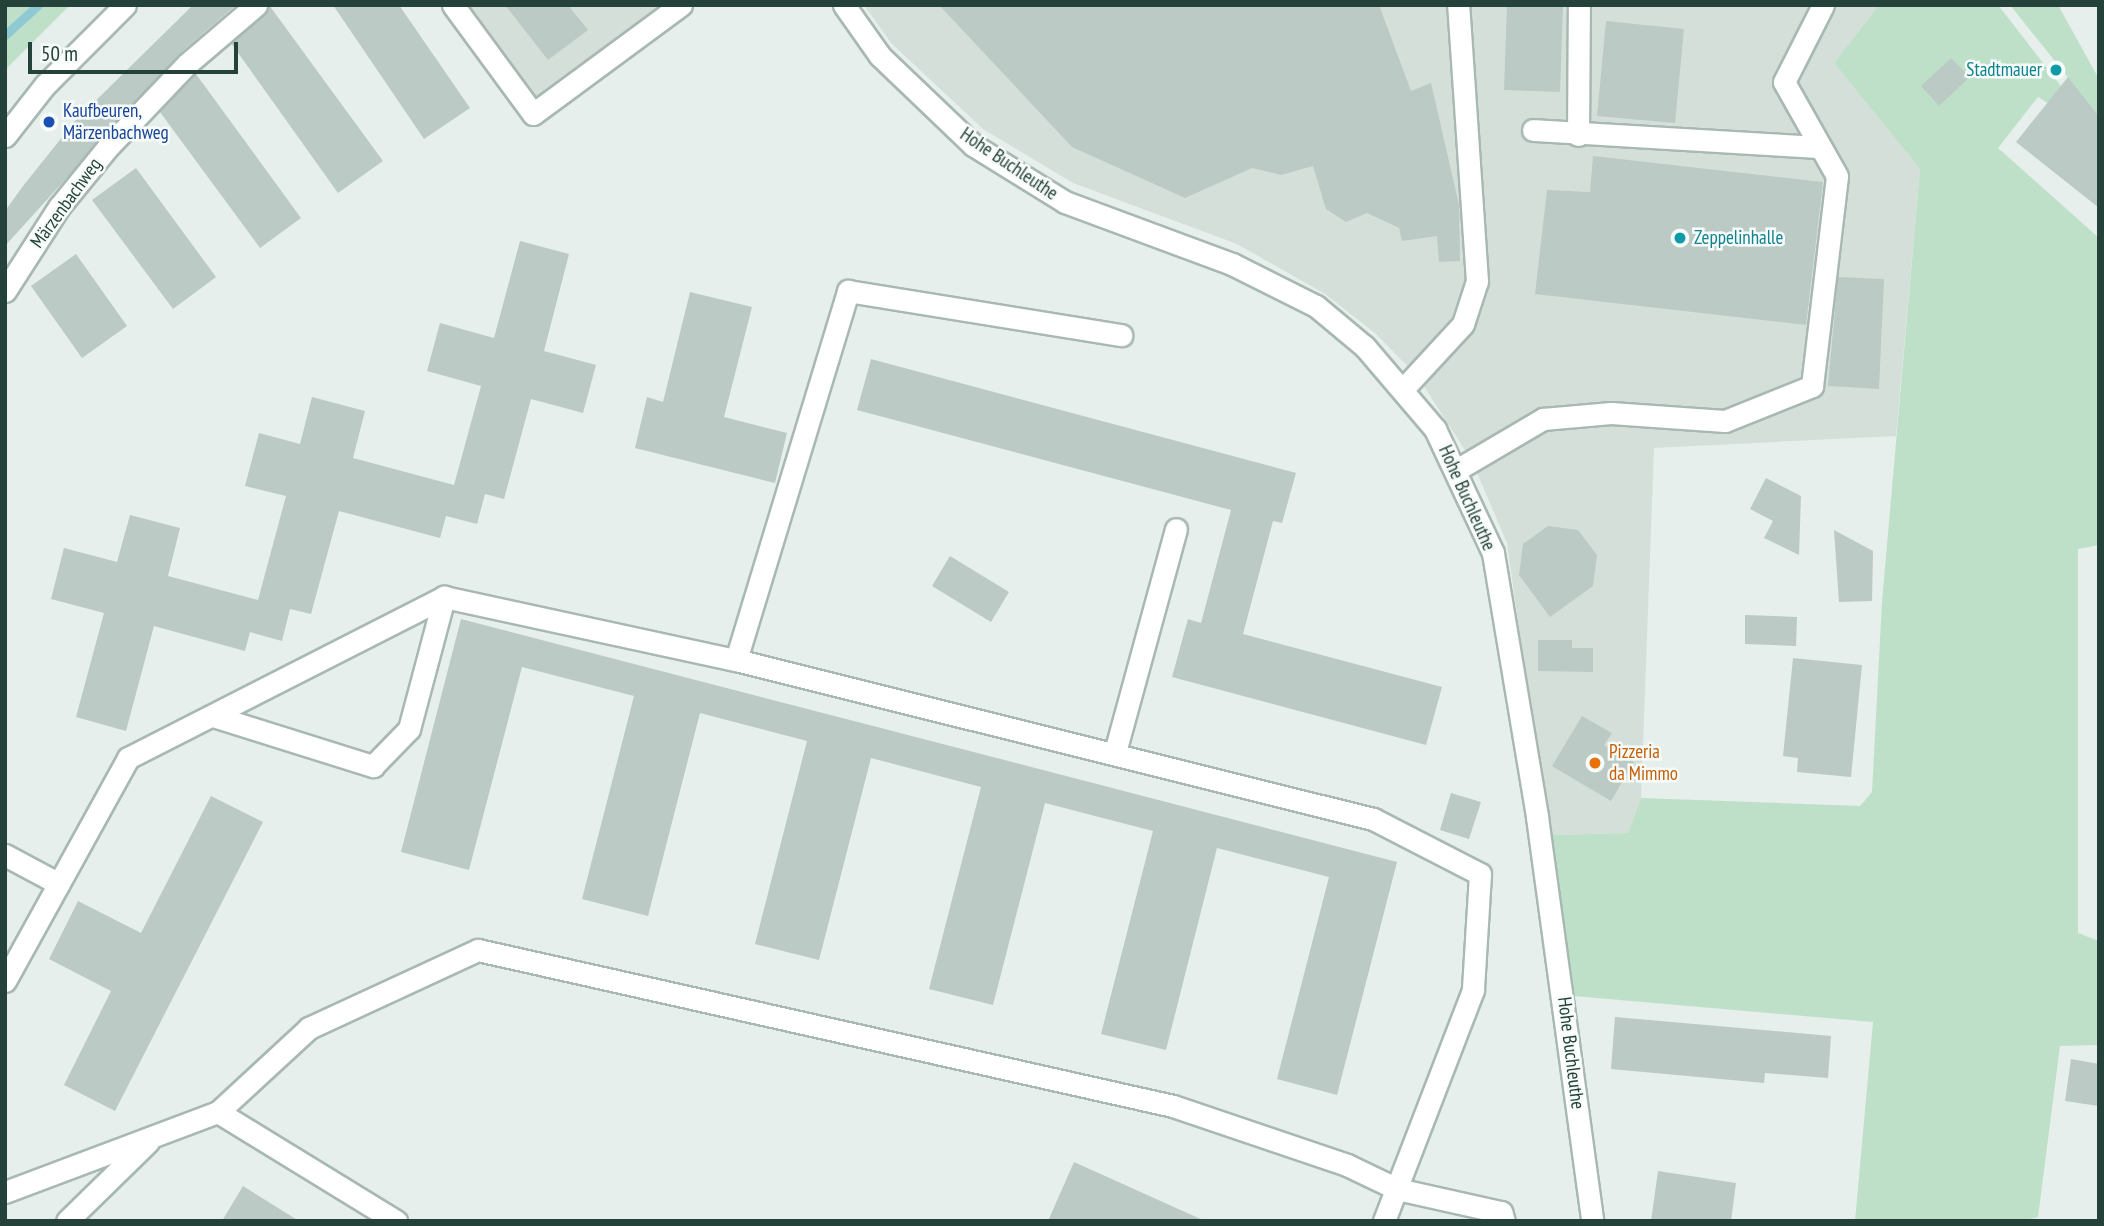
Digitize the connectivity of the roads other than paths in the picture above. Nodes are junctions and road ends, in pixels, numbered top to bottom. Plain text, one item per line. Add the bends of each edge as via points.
1 (125, 5) edge
2 (256, 5) edge
3 (453, 5) edge
4 (681, 5) edge
5 (844, 5) edge
6 (1458, 5) edge
7 (1579, 5) edge
8 (1823, 5) edge
9 (1533, 131) dead end
10 (1578, 135) junction
11 (5, 136) edge
12 (1819, 147) junction
13 (5, 290) edge
14 (1121, 335) dead end
15 (1404, 388) junction
16 (1458, 470) junction
17 (1176, 529) dead end
18 (444, 597) junction
19 (736, 660) junction
20 (213, 716) junction
21 (1115, 752) junction
22 (5, 855) edge
23 (59, 884) junction
24 (5, 981) edge
25 (218, 1112) junction
26 (154, 1136) junction
27 (1397, 1189) junction
28 (5, 1192) edge
29 (67, 1221) edge
30 (396, 1221) edge
31 (1384, 1221) edge
32 (1504, 1221) edge
33 (1592, 1221) edge

1 - 11 street via 45,85
2 - 13 street, Märzenbachweg via 187,64 107,148 59,207
3 - 4 street via 533,114
5 - 15 street, Hohe Buchleuthe via 880,56 973,145 1065,202 1232,264 1316,306
6 - 15 street via 1477,281 1463,324
7 - 10 street
8 - 12 street via 1784,82
9 - 10 street
10 - 12 street
12 - 16 street via 1837,176 1811,386 1725,421 1611,413 1543,418
14 - 19 street via 848,291
15 - 16 street, Hohe Buchleuthe
16 - 33 street, Hohe Buchleuthe via 1493,553 1515,673
17 - 21 street
18 - 19 street
18 - 20 street
18 - 20 street via 409,729 373,766
19 - 21 street
20 - 23 street via 128,758
21 - 27 street via 1373,819 1480,874 1474,990
22 - 23 street
23 - 24 street
25 - 26 street
25 - 27 street via 309,1028 478,950 1173,1106 1347,1165
25 - 30 street
26 - 28 street
26 - 29 street
27 - 31 street
27 - 32 street via 1500,1212

